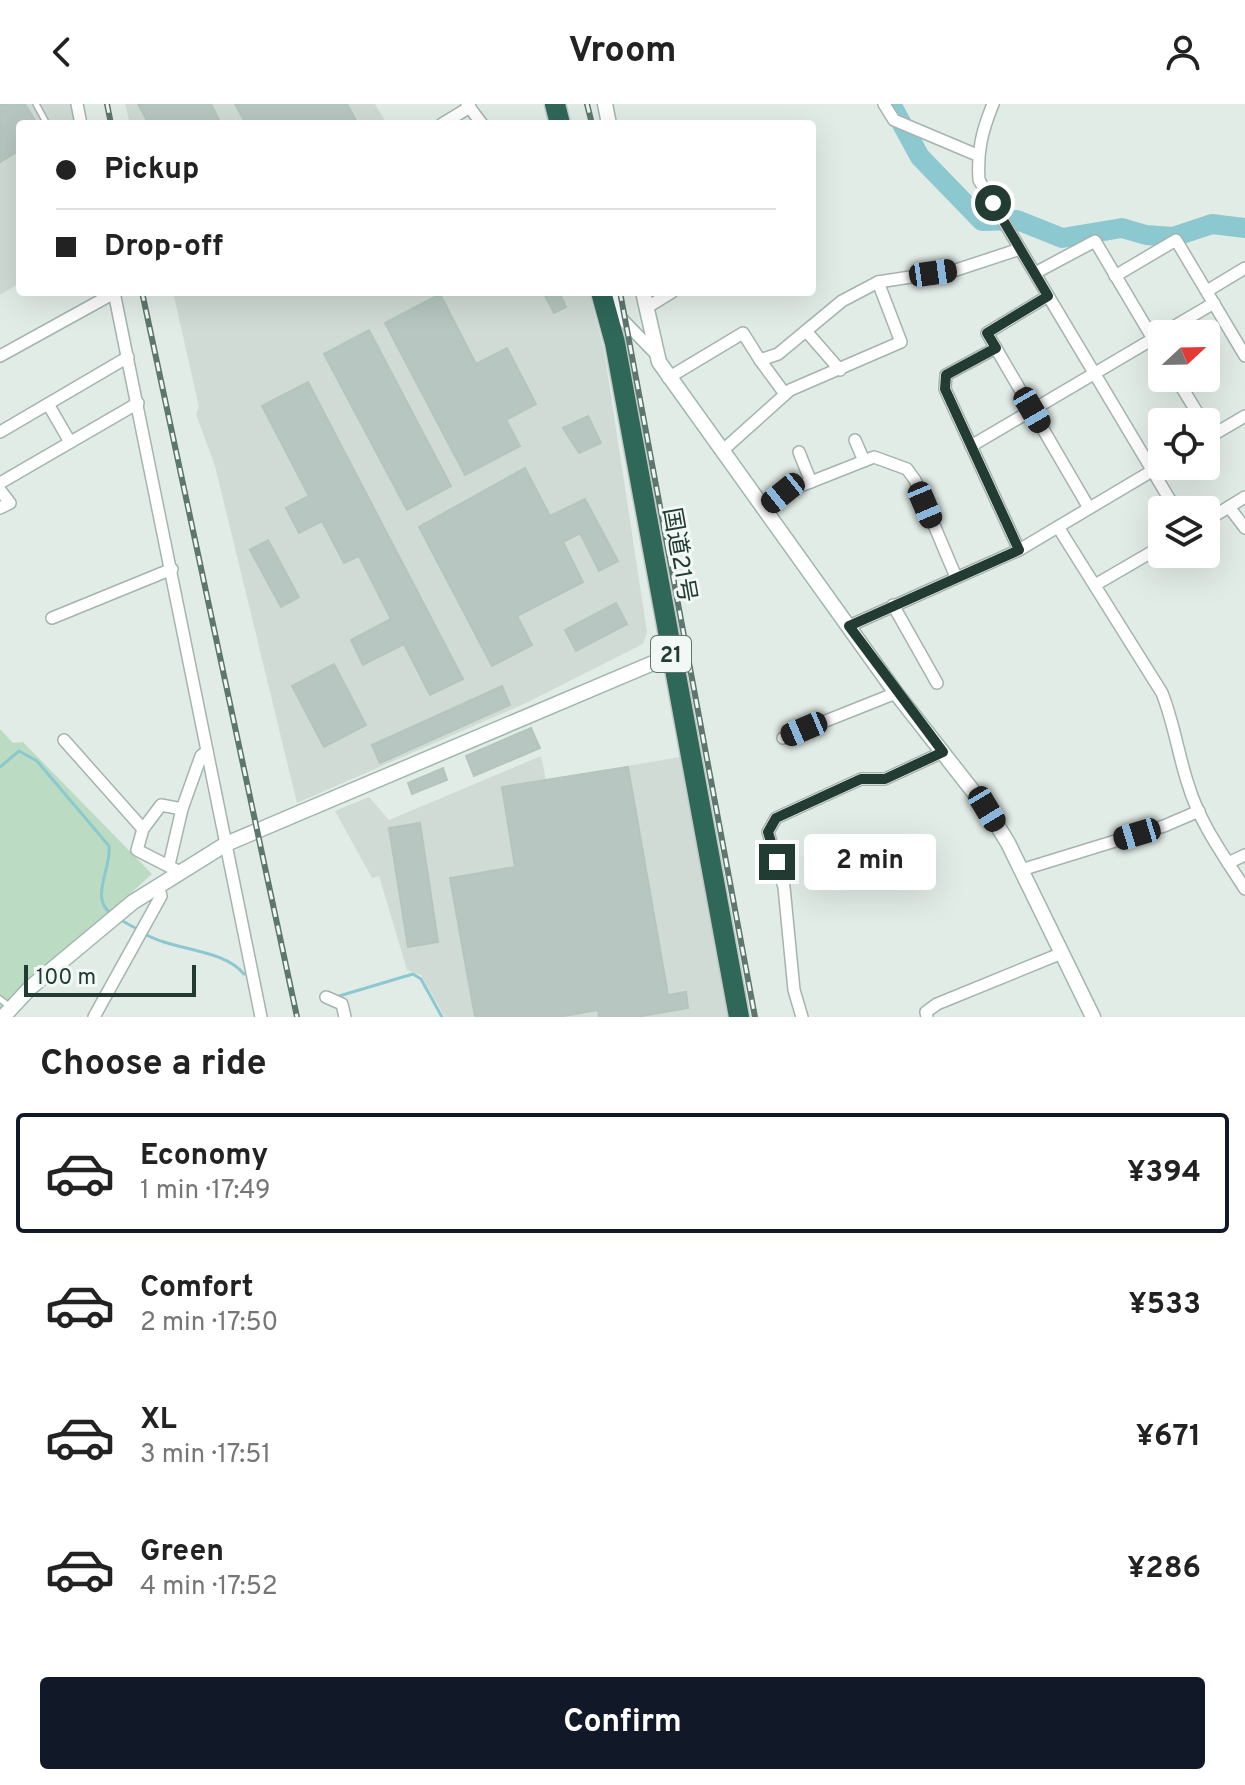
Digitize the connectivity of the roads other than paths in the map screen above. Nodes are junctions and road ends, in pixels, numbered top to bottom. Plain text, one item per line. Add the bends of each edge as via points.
1 (884, 104) edge
2 (993, 104) edge
3 (469, 106) edge
4 (448, 120) edge
5 (977, 155) junction
6 (1020, 249) junction
7 (1245, 268) edge
8 (1035, 273) junction
9 (1115, 276) junction
10 (878, 282) junction
11 (1207, 291) junction
12 (108, 296) edge
13 (116, 296) edge
14 (602, 296) edge
15 (613, 296) edge
16 (644, 296) edge
17 (666, 296) edge
18 (1048, 296) junction
19 (1214, 303) junction
20 (646, 308) junction
21 (1185, 320) edge
22 (806, 331) junction
23 (1148, 331) edge
24 (1148, 342) edge
25 (996, 348) junction
26 (654, 352) junction
27 (0, 356) edge
28 (1245, 356) edge
29 (128, 357) junction
30 (760, 360) junction
31 (840, 370) junction
32 (1094, 373) junction
33 (668, 378) junction
34 (785, 394) junction
35 (138, 403) junction
36 (48, 404) junction
37 (1032, 410) junction
38 (1245, 417) edge
39 (1220, 428) edge
40 (0, 432) edge
41 (855, 440) dead end
42 (70, 442) junction
43 (971, 446) junction
44 (722, 451) junction
45 (799, 452) dead end
46 (1148, 454) edge
47 (864, 461) junction
48 (1148, 473) edge
49 (811, 482) junction
50 (0, 483) edge
51 (0, 490) edge
52 (1245, 497) edge
53 (1229, 507) junction
54 (0, 508) edge
55 (764, 508) junction
56 (1089, 508) junction
57 (1220, 512) edge
58 (1058, 527) junction
59 (1245, 528) edge
60 (1019, 550) junction
61 (1148, 554) edge
62 (172, 569) junction
63 (956, 577) junction
64 (1095, 585) junction
65 (893, 605) junction
66 (52, 618) dead end
67 (849, 626) junction
68 (672, 655) junction
69 (937, 683) dead end
70 (896, 693) junction
71 (783, 738) dead end
72 (64, 740) dead end
73 (207, 751) junction
74 (943, 752) junction
75 (182, 809) junction
76 (1199, 811) junction
77 (143, 829) junction
78 (226, 844) junction
79 (1245, 855) edge
80 (1228, 863) junction
81 (174, 868) junction
82 (1021, 870) junction
83 (158, 885) junction
84 (1245, 889) edge
85 (1062, 953) junction
86 (326, 997) dead end
87 (5, 1008) edge
88 (94, 1017) edge
89 (261, 1017) edge
90 (345, 1017) edge
91 (739, 1017) edge
92 (802, 1017) edge
93 (927, 1017) edge
94 (1093, 1017) edge

1 - 5 street via 894,120
2 - 5 street
3 - 4 street
5 - 6 street via 979,180
6 - 8 street
6 - 10 street via 956,270
7 - 11 street
8 - 9 street via 1095,241
8 - 18 street
9 - 11 street via 1176,240
9 - 23 street
10 - 22 street via 842,301
10 - 31 street via 901,342
11 - 19 street
12 - 27 street
13 - 29 street
14 - 68 highway, 国道21号 / 21
15 - 26 street via 621,318
16 - 20 street
17 - 20 street
18 - 25 street via 987,333
18 - 32 street
19 - 21 street
19 - 28 street
20 - 26 street
22 - 30 street via 778,354
22 - 31 street
24 - 32 street
25 - 37 street
25 - 43 street via 946,375 945,389
26 - 33 street
29 - 35 street
29 - 36 street
30 - 33 street via 743,333
30 - 34 street
31 - 34 street
32 - 37 street
32 - 46 street
33 - 44 street
34 - 44 street
35 - 42 street
35 - 62 street
36 - 40 street
36 - 42 street
37 - 43 street
37 - 56 street
38 - 39 street
41 - 47 street
42 - 50 street
43 - 60 street
44 - 55 street
45 - 49 street
47 - 49 street
47 - 63 street via 874,457 907,469
48 - 56 street
49 - 55 street
51 - 54 street via 10,503
52 - 53 street
53 - 57 street
53 - 59 street
55 - 67 street
56 - 58 street
58 - 60 street
58 - 64 street
60 - 63 street
61 - 64 street
62 - 66 street
62 - 73 street
63 - 65 street
64 - 76 street via 1162,693
65 - 67 street
65 - 69 street
67 - 70 street
68 - 78 street
68 - 91 highway, 国道21号 / 21
70 - 71 street
70 - 74 street
72 - 77 street
73 - 75 street
73 - 78 street
74 - 82 street via 987,809
74 - 92 street via 885,779 861,779 790,811 776,818 768,832 784,887 794,990
75 - 77 street via 161,805
75 - 81 street
76 - 80 street
76 - 82 street
77 - 81 street via 137,850
78 - 81 street
78 - 89 street
79 - 80 street
80 - 84 street
81 - 83 street
82 - 85 street
83 - 87 street
83 - 88 street via 161,896
85 - 93 street via 937,1004
85 - 94 street
86 - 90 street via 342,1004

